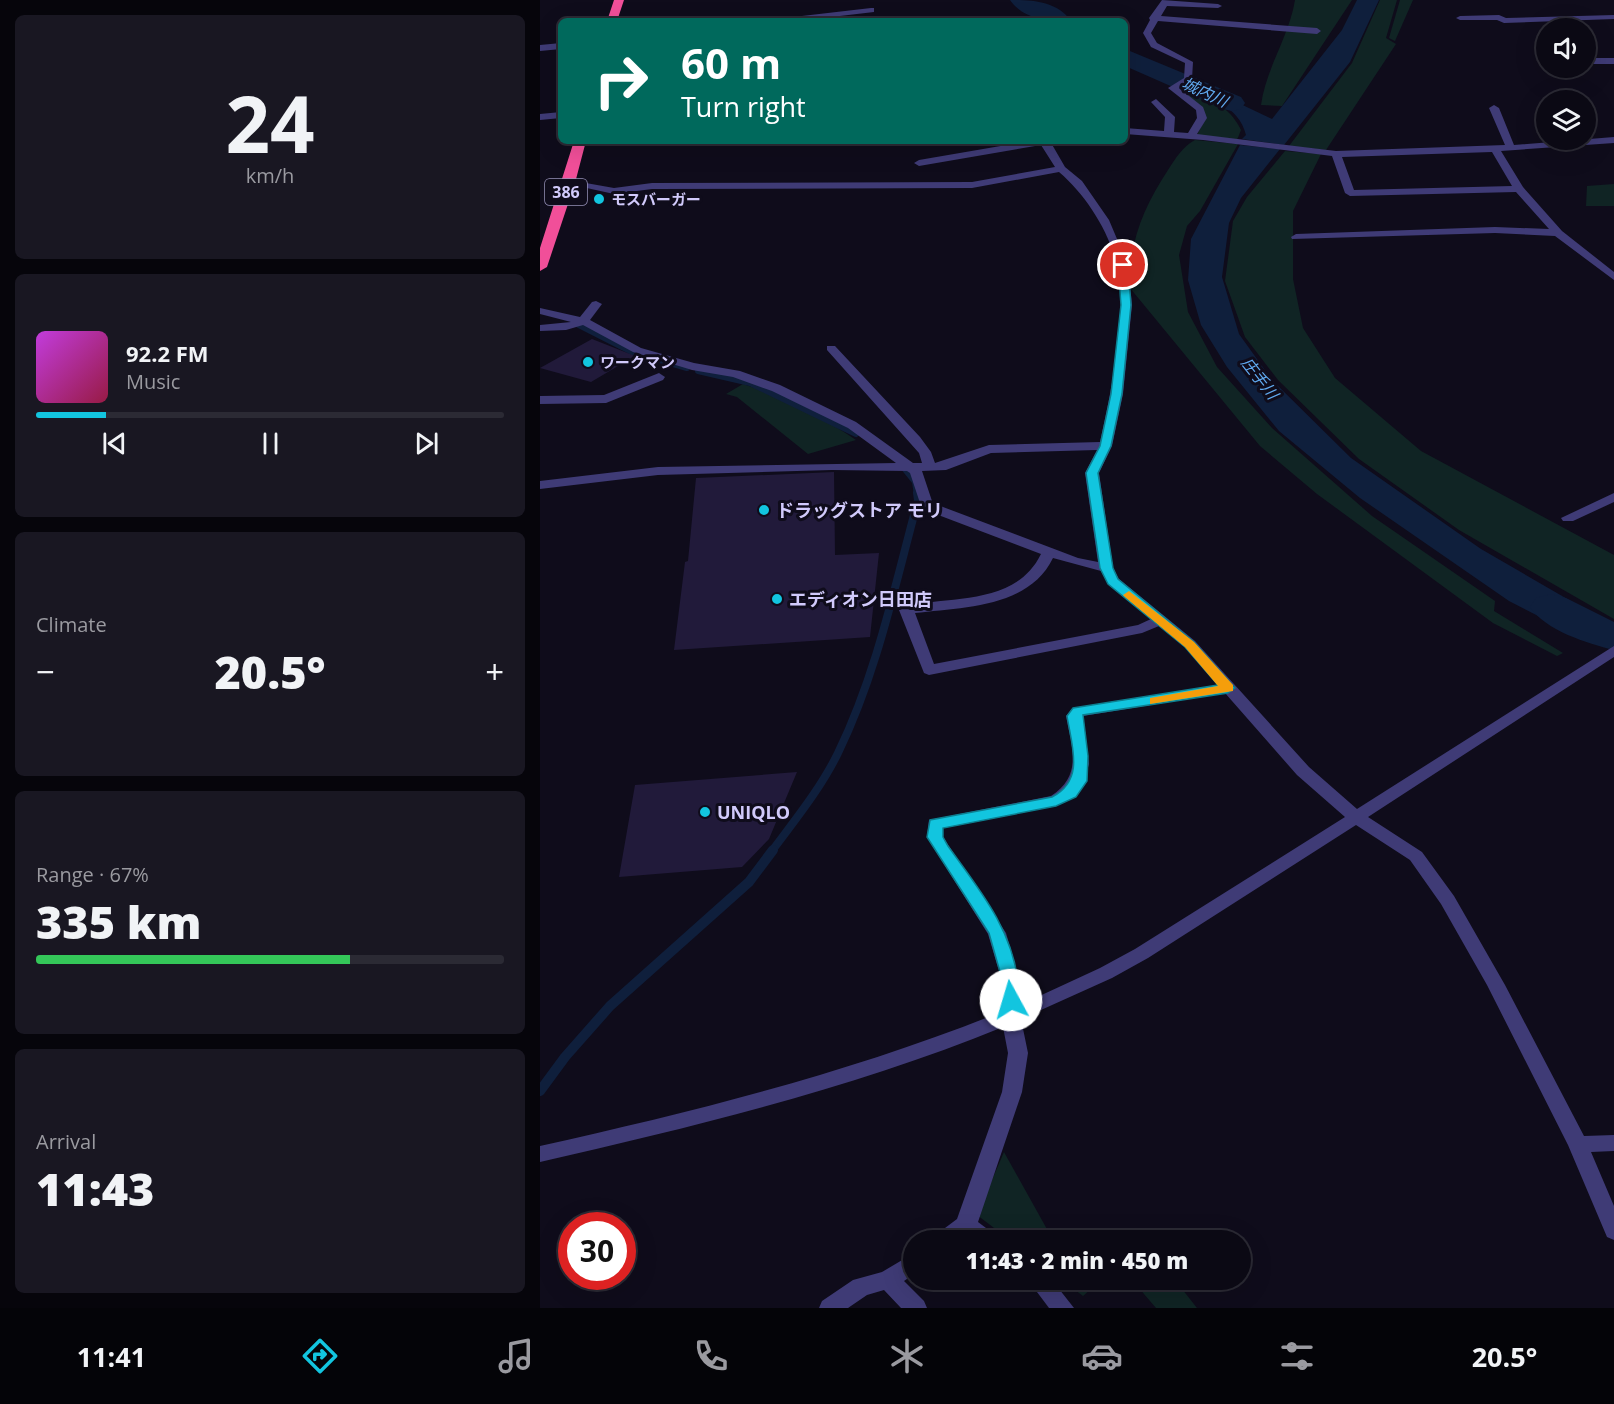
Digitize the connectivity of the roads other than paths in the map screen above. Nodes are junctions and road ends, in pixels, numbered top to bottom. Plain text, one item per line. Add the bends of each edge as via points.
1 (620, 0) edge
2 (874, 0) edge
3 (1165, 1) edge
4 (1218, 6) dead end
5 (871, 10) junction
6 (1614, 17) edge
7 (613, 18) edge
8 (789, 18) edge
9 (872, 18) edge
10 (1153, 18) junction
11 (1460, 18) dead end
12 (1317, 31) dead end
13 (558, 46) edge
14 (540, 48) edge
15 (1596, 61) edge
16 (1614, 61) edge
17 (1156, 102) dead end
18 (1494, 108) dead end
19 (558, 115) edge
20 (540, 117) edge
21 (1128, 131) edge
22 (1169, 135) junction
23 (1190, 136) junction
24 (1614, 140) edge
25 (579, 144) edge
26 (1027, 144) edge
27 (1046, 144) edge
28 (1511, 148) junction
29 (1495, 149) junction
30 (1336, 154) junction
31 (919, 163) dead end
32 (1061, 169) junction
33 (569, 183) junction
34 (1519, 189) junction
35 (1558, 233) junction
36 (1296, 237) dead end
37 (544, 243) edge
38 (540, 267) edge
39 (1614, 277) edge
40 (596, 304) dead end
41 (540, 311) edge
42 (580, 323) junction
43 (540, 328) edge
44 (831, 348) dead end
45 (659, 377) dead end
46 (540, 400) edge
47 (1106, 446) junction
48 (911, 466) junction
49 (930, 466) junction
50 (540, 485) edge
51 (1614, 497) edge
52 (1568, 518) dead end
53 (1048, 552) junction
54 (1106, 568) junction
55 (1160, 620) junction
56 (1614, 650) edge
57 (1228, 688) junction
58 (1357, 818) junction
59 (1011, 1017) junction
60 (1614, 1143) edge
61 (1578, 1145) junction
62 (540, 1154) edge
63 (966, 1225) junction
64 (959, 1230) edge
65 (973, 1230) edge
66 (1614, 1231) edge
67 (903, 1270) edge
68 (888, 1280) junction
69 (1048, 1290) edge
70 (830, 1308) edge
71 (916, 1308) edge
72 (1063, 1308) edge

1 - 7 highway
2 - 5 street
3 - 4 street
3 - 10 street
5 - 8 street via 825,10
5 - 9 street
6 - 11 street via 1504,21 1500,17
10 - 12 street
10 - 23 street via 1147,33 1150,40 1189,62 1188,79 1173,88 1200,110 1202,118
13 - 14 street
15 - 16 street
17 - 22 street via 1170,117
18 - 28 street
19 - 20 street
21 - 22 street
22 - 23 street
23 - 30 street
24 - 28 street
25 - 33 highway, 386
26 - 31 street
27 - 32 street
28 - 29 street
29 - 30 street
29 - 34 street
30 - 34 street via 1350,193
32 - 33 street via 972,186 652,186 614,191
32 - 47 street via 1078,183 1104,220 1123,265 1126,305 1117,394
33 - 37 highway, 386
34 - 35 street
35 - 36 street via 1495,230
35 - 39 street
37 - 38 highway, 386
40 - 42 street
41 - 42 street
42 - 43 street
42 - 48 street via 636,350 736,374 776,388 852,425
44 - 49 street via 915,440
45 - 46 street via 606,399
47 - 49 street via 989,449 941,467
47 - 54 street via 1092,473
48 - 49 street
48 - 50 street via 658,471
48 - 53 street via 922,482 926,503
51 - 52 street
53 - 54 street
53 - 55 street via 1037,574 1006,594 906,610 929,670 1142,629
54 - 55 street via 1113,581
55 - 57 street via 1190,644
56 - 58 street
57 - 58 street via 1303,771
57 - 59 street via 1078,712 1074,716 1081,756 1079,781 1071,793 1056,801 935,824 935,837 944,853 997,933 1008,972
58 - 59 street via 1109,971
58 - 61 street via 1416,856 1448,900
59 - 62 street via 835,1081 696,1119
59 - 63 street via 1018,1053 1012,1092
60 - 61 street
61 - 66 street
63 - 64 street
63 - 65 street
67 - 68 street
68 - 70 street via 861,1287
68 - 71 street
69 - 72 street

